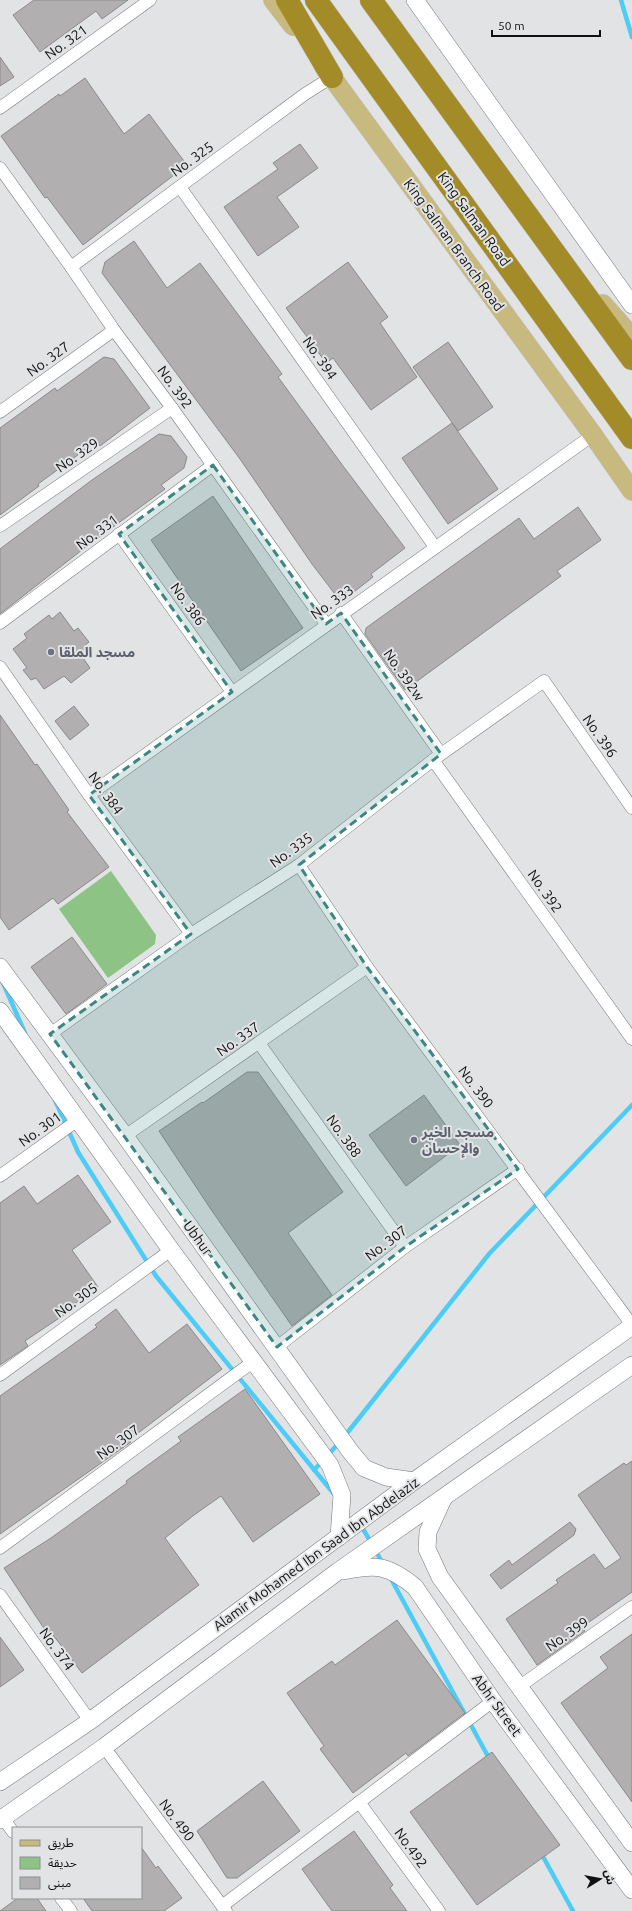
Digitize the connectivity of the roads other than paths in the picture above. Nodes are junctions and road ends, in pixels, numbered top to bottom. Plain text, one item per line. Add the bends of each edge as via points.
1 (150, 0) edge
2 (273, 0) edge
3 (287, 0) edge
4 (316, 0) edge
5 (371, 0) edge
6 (419, 1) edge
7 (332, 77) junction
8 (0, 108) edge
9 (0, 168) edge
10 (180, 187) junction
11 (550, 244) junction
12 (71, 266) junction
13 (632, 304) edge
14 (114, 330) junction
15 (632, 337) edge
16 (632, 359) edge
17 (172, 408) junction
18 (0, 412) edge
19 (593, 435) junction
20 (632, 438) edge
21 (212, 465) junction
22 (632, 491) edge
23 (0, 526) edge
24 (119, 534) junction
25 (435, 547) junction
26 (341, 614) junction
27 (0, 623) edge
28 (326, 624) junction
29 (0, 667) edge
30 (544, 681) joint
31 (232, 692) junction
32 (437, 757) junction
33 (89, 795) junction
34 (632, 808) edge
35 (298, 865) junction
36 (191, 934) junction
37 (367, 966) junction
38 (0, 967) edge
39 (0, 1011) edge
40 (50, 1034) junction
41 (632, 1039) edge
42 (259, 1043) junction
43 (78, 1120) junction
44 (125, 1136) junction
45 (518, 1169) junction
46 (0, 1176) edge
47 (405, 1247) junction
48 (171, 1250) junction
49 (632, 1325) edge
50 (277, 1347) junction
51 (254, 1361) junction
52 (632, 1365) edge
53 (0, 1375) edge
54 (350, 1451) junction
55 (330, 1465) junction
56 (414, 1481) junction
57 (443, 1499) junction
58 (339, 1537) junction
59 (0, 1548) edge
60 (337, 1572) junction
61 (450, 1590) junction
62 (0, 1595) edge
63 (428, 1607) junction
64 (632, 1607) edge
65 (520, 1686) junction
66 (493, 1701) junction
67 (90, 1721) junction
68 (104, 1747) junction
69 (0, 1782) edge
70 (359, 1802) junction
71 (1, 1819) edge
72 (12, 1831) edge
73 (632, 1843) edge
74 (632, 1890) edge
75 (62, 1899) edge
76 (224, 1908) edge
77 (71, 1911) edge
78 (439, 1911) edge

1 - 8 street, No. 321
2 - 7 main road, King Salman Branch Road
3 - 7 highway
4 - 20 highway, King Salman Road
5 - 11 highway
6 - 13 street
7 - 10 street, No. 325 via 305,94
7 - 19 main road, King Salman Branch Road
9 - 12 street, No. 392
10 - 12 street, No. 325
10 - 25 street, No. 394
11 - 15 main road
11 - 16 highway
12 - 14 street, No. 392
14 - 17 street, No. 392
14 - 18 street, No. 327
17 - 21 street, No. 392
17 - 23 street, No. 329
19 - 22 main road, King Salman Branch Road
19 - 25 street, No. 333
21 - 24 street, No. 331
21 - 28 street, No. 392
24 - 27 street, No. 331
24 - 31 street, No. 386
25 - 26 street, No. 333
26 - 28 street, No. 333
26 - 32 street, No. 392w
28 - 31 street, No. 333
29 - 33 street, No. 384
30 - 32 street, No. 335
30 - 34 street, No. 396
31 - 33 street, No. 333
32 - 35 street, No. 335
32 - 41 street, No. 392
33 - 36 street, No. 384
35 - 36 street, No. 335
35 - 37 street, No. 390
36 - 40 street, No. 335
37 - 42 street, No. 337
37 - 45 street, No. 390
38 - 40 street, Ubhur
39 - 43 street, Ubhur
40 - 44 street, Ubhur
42 - 44 street, No. 337
42 - 47 street, No. 388
43 - 46 street, No. 301
43 - 48 street, Ubhur
44 - 50 street, Ubhur
45 - 47 street, No. 307
45 - 49 street, No. 390
47 - 50 street, No. 307
48 - 51 street, Ubhur
48 - 53 street, No. 305
49 - 56 street, Alamir Mohamed Ibn Saad Ibn Abdelaziz
50 - 54 street, Ubhur
51 - 55 street, Ubhur
51 - 59 street, No. 307
52 - 57 street, Alamir Mohamed Ibn Saad Ibn Abdelaziz
54 - 55 street
54 - 56 street, Ubhur via 364,1468 386,1477
55 - 58 street, Ubhur via 342,1495
56 - 58 street, Alamir Mohamed Ibn Saad Ibn Abdelaziz
57 - 60 street, Alamir Mohamed Ibn Saad Ibn Abdelaziz
57 - 61 street, Abhr Street via 428,1532 427,1549 440,1577
58 - 67 street, Alamir Mohamed Ibn Saad Ibn Abdelaziz
60 - 63 street, Abhr Street via 364,1566 385,1568 415,1588
60 - 68 street, Alamir Mohamed Ibn Saad Ibn Abdelaziz
61 - 63 street via 442,1585 433,1586 427,1599
61 - 65 street, Abhr Street
62 - 67 street, No. 374
63 - 66 street, Abhr Street
64 - 65 street, No. 399
65 - 73 street, Abhr Street
66 - 70 street
66 - 74 street, Abhr Street
67 - 69 street, Alamir Mohamed Ibn Saad Ibn Abdelaziz
68 - 71 street, Alamir Mohamed Ibn Saad Ibn Abdelaziz
68 - 76 street, No. 490
70 - 76 street
70 - 78 street, No.492
71 - 72 street
75 - 77 street

